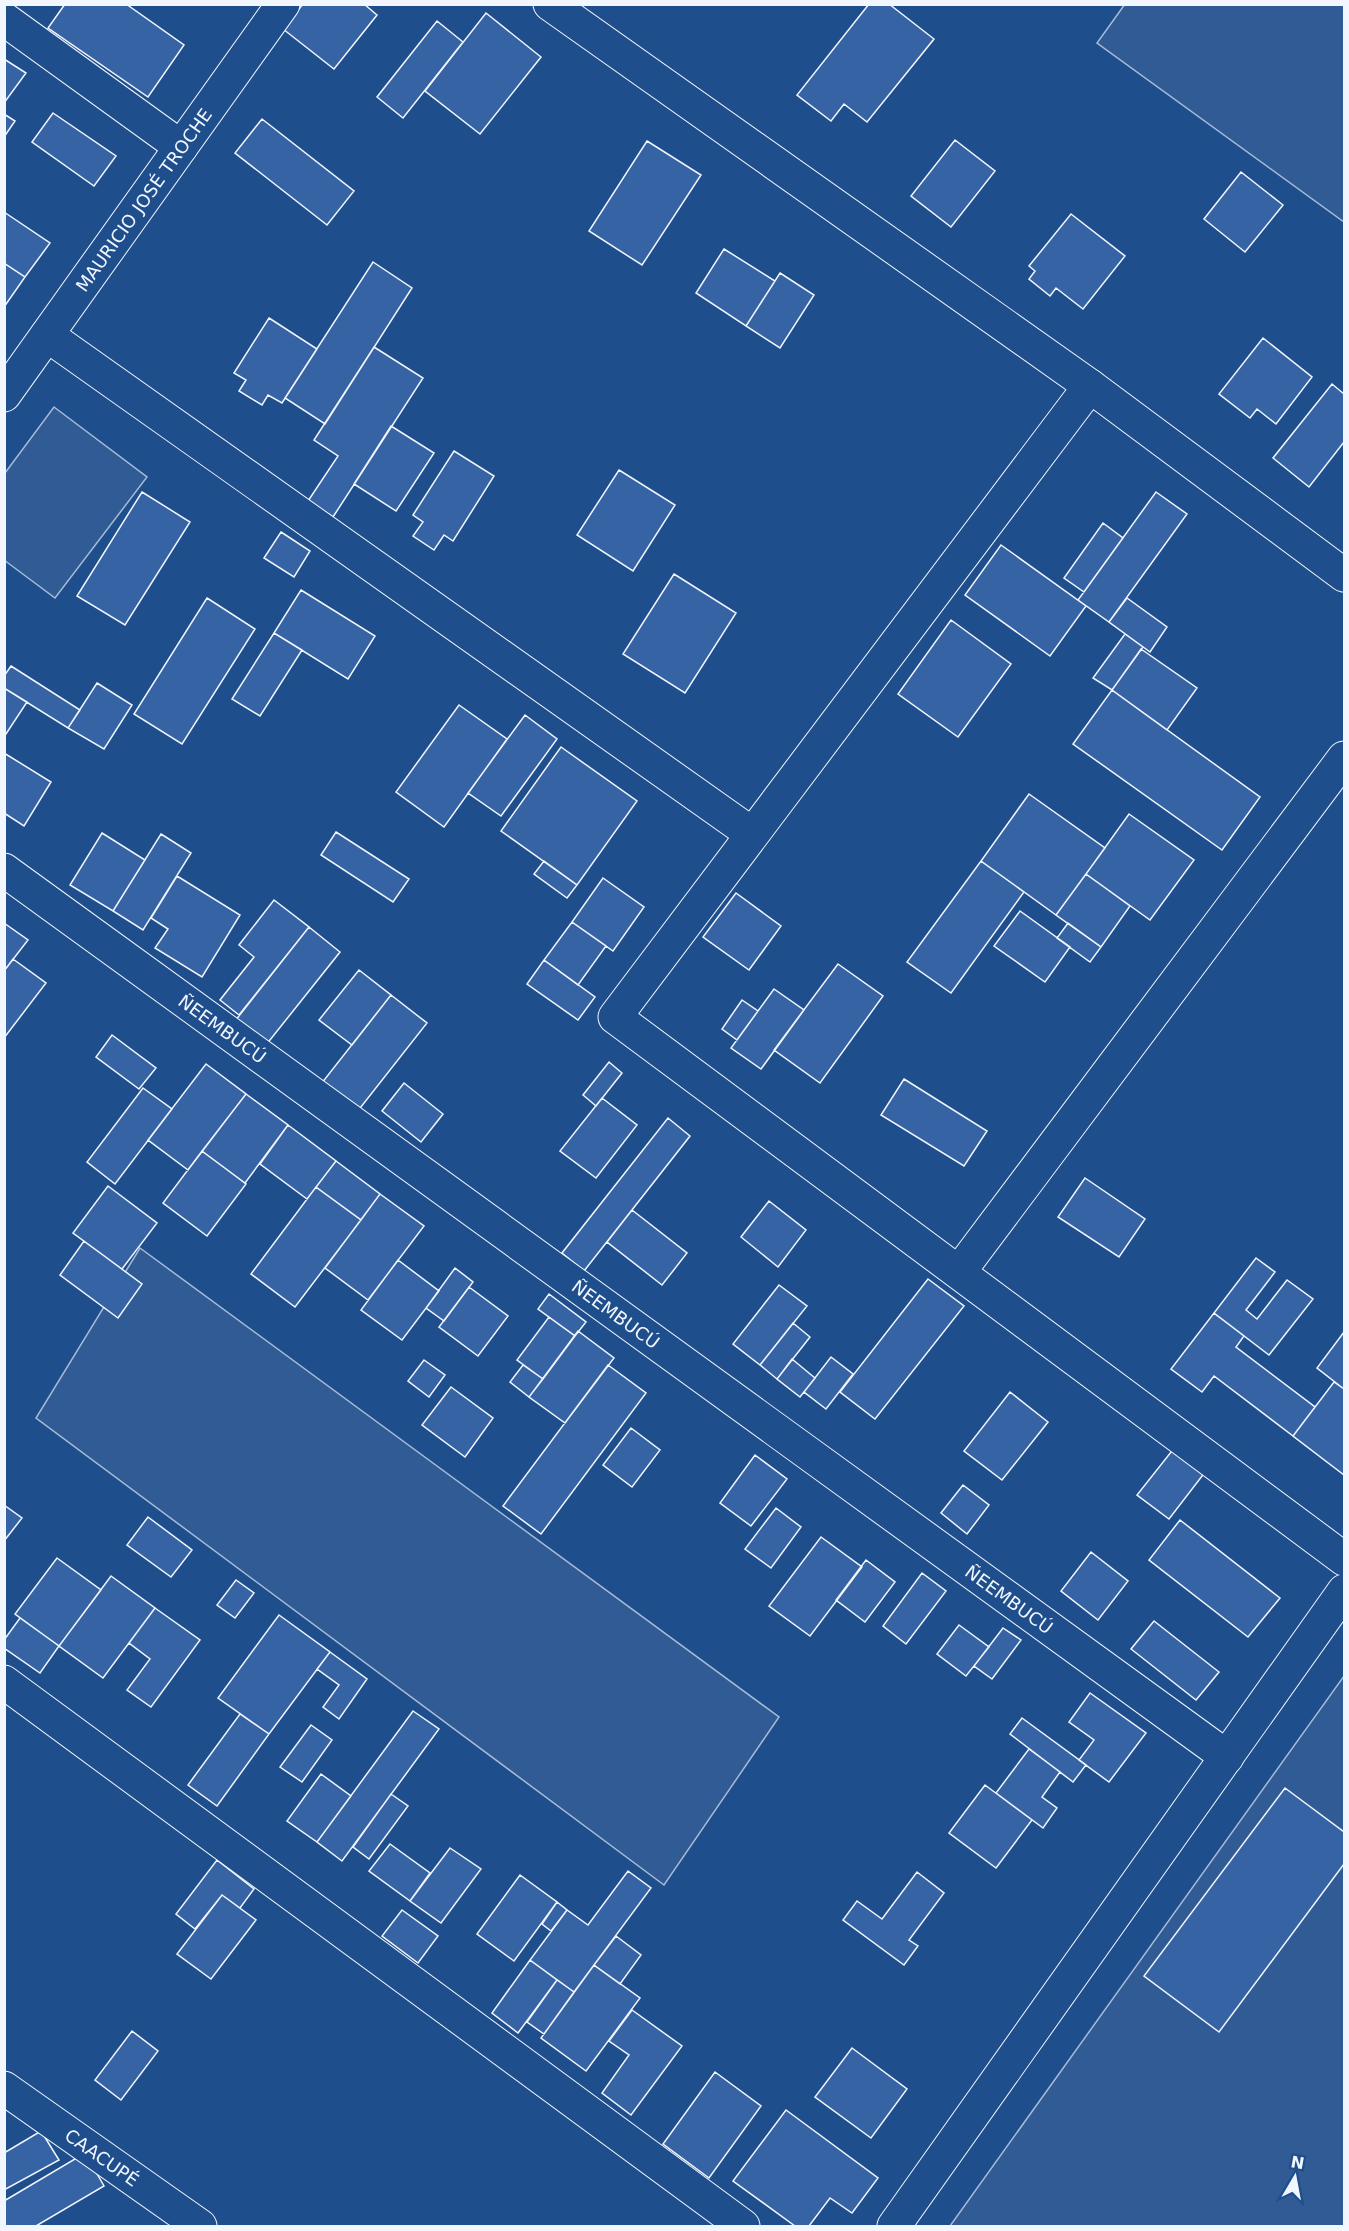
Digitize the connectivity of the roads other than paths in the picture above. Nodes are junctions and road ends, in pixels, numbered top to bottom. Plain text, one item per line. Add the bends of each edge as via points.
1 (283, 4) edge
2 (550, 4) edge
3 (4, 19) edge
4 (181, 147) junction
5 (47, 335) junction
6 (1090, 386) junction
7 (4, 395) edge
8 (1344, 575) edge
9 (1344, 758) edge
10 (752, 834) junction
11 (4, 870) edge
12 (959, 1272) junction
13 (1344, 1559) edge
14 (1344, 1591) edge
15 (4, 1682) edge
16 (1227, 1757) junction
17 (4, 2088) edge
18 (200, 2226) edge
19 (743, 2226) edge
20 (894, 2226) edge

1 - 4 street, MAURICIO JOSÉ TROCHE
2 - 6 street
3 - 4 street
4 - 5 street, MAURICIO JOSÉ TROCHE
5 - 7 street, MAURICIO JOSÉ TROCHE
5 - 10 street
6 - 8 street
6 - 10 street
9 - 12 street
10 - 12 street via 615,1017
11 - 16 street, ÑEEMBUCÚ
12 - 13 street
14 - 16 street
15 - 19 street
16 - 20 street
17 - 18 street, CAACUPÉ

